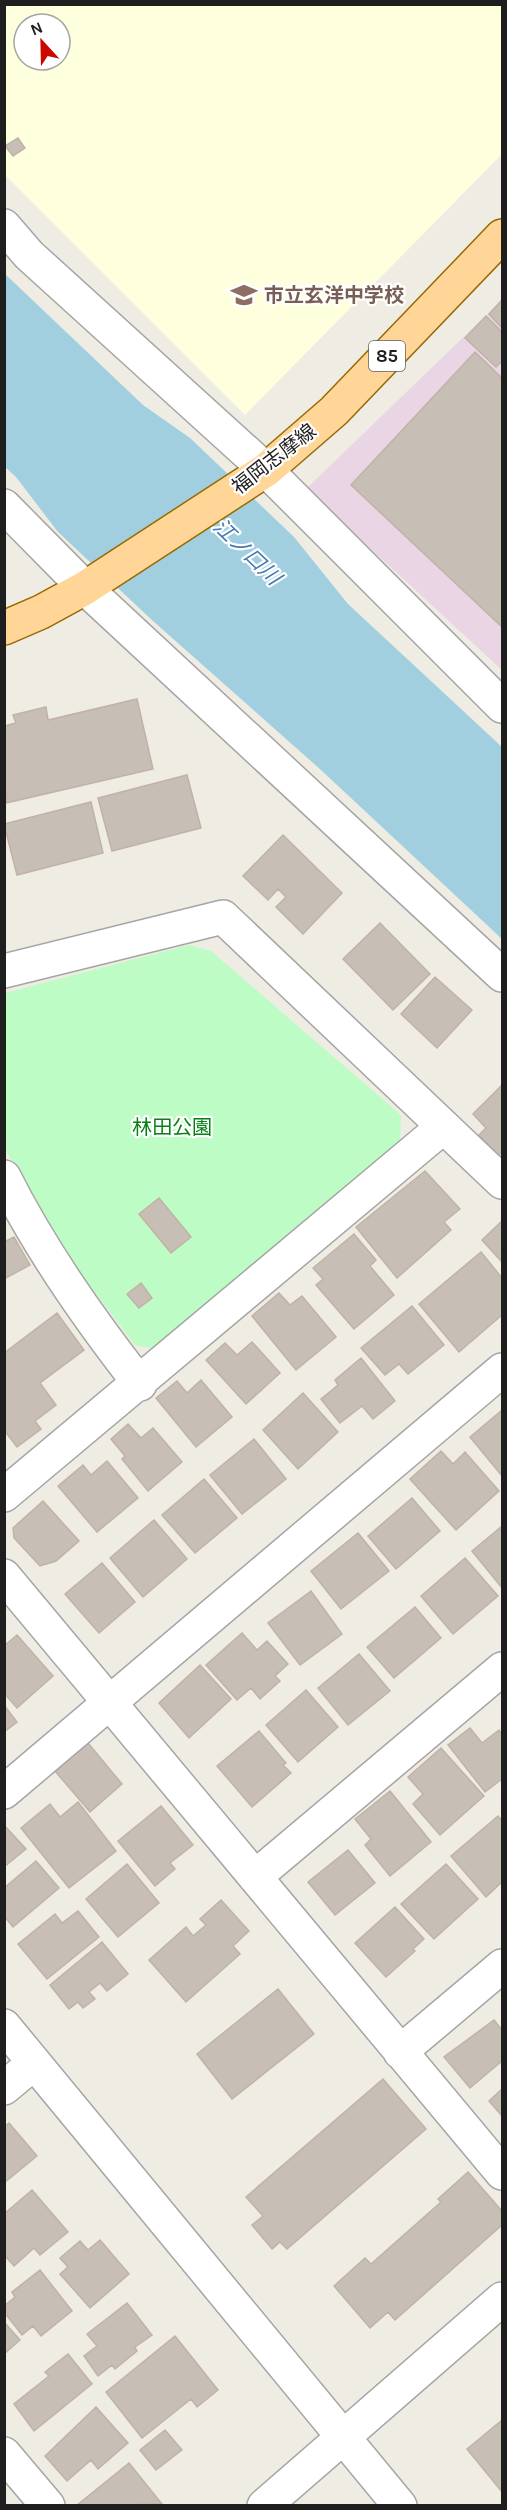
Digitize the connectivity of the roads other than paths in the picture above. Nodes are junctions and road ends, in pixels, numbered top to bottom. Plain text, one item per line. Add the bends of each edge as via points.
1 (4, 226) edge
2 (502, 236) edge
3 (266, 470) junction
4 (4, 506) edge
5 (85, 588) junction
6 (4, 628) edge
7 (502, 706) edge
8 (4, 971) edge
9 (502, 975) edge
10 (443, 1127) junction
11 (4, 1176) edge
12 (502, 1182) edge
13 (502, 1370) edge
14 (140, 1384) junction
15 (4, 1495) edge
16 (4, 1576) edge
17 (502, 1669) edge
18 (109, 1702) junction
19 (4, 1792) edge
20 (255, 1877) junction
21 (502, 1966) edge
22 (4, 2026) edge
23 (400, 2052) junction
24 (34, 2063) junction
25 (4, 2088) edge
26 (502, 2173) edge
27 (502, 2299) edge
28 (344, 2439) junction
29 (4, 2454) edge
30 (48, 2505) edge
31 (264, 2505) edge
32 (400, 2505) edge

1 - 3 street via 29,255
2 - 3 main road, 福岡志摩線 / 85 via 334,411
3 - 5 main road, 福岡志摩線 / 85
3 - 7 street
4 - 5 street
5 - 6 main road, 福岡志摩線 / 85
5 - 9 street
8 - 10 street via 223,917
10 - 12 street
10 - 14 street
11 - 14 street via 60,1273
13 - 18 street
14 - 15 street
16 - 18 street
17 - 20 street
18 - 19 street
18 - 20 street
20 - 23 street
21 - 23 street
22 - 24 street
23 - 26 street
24 - 25 street
24 - 28 street
27 - 28 street
28 - 31 street
28 - 32 street
29 - 30 street

